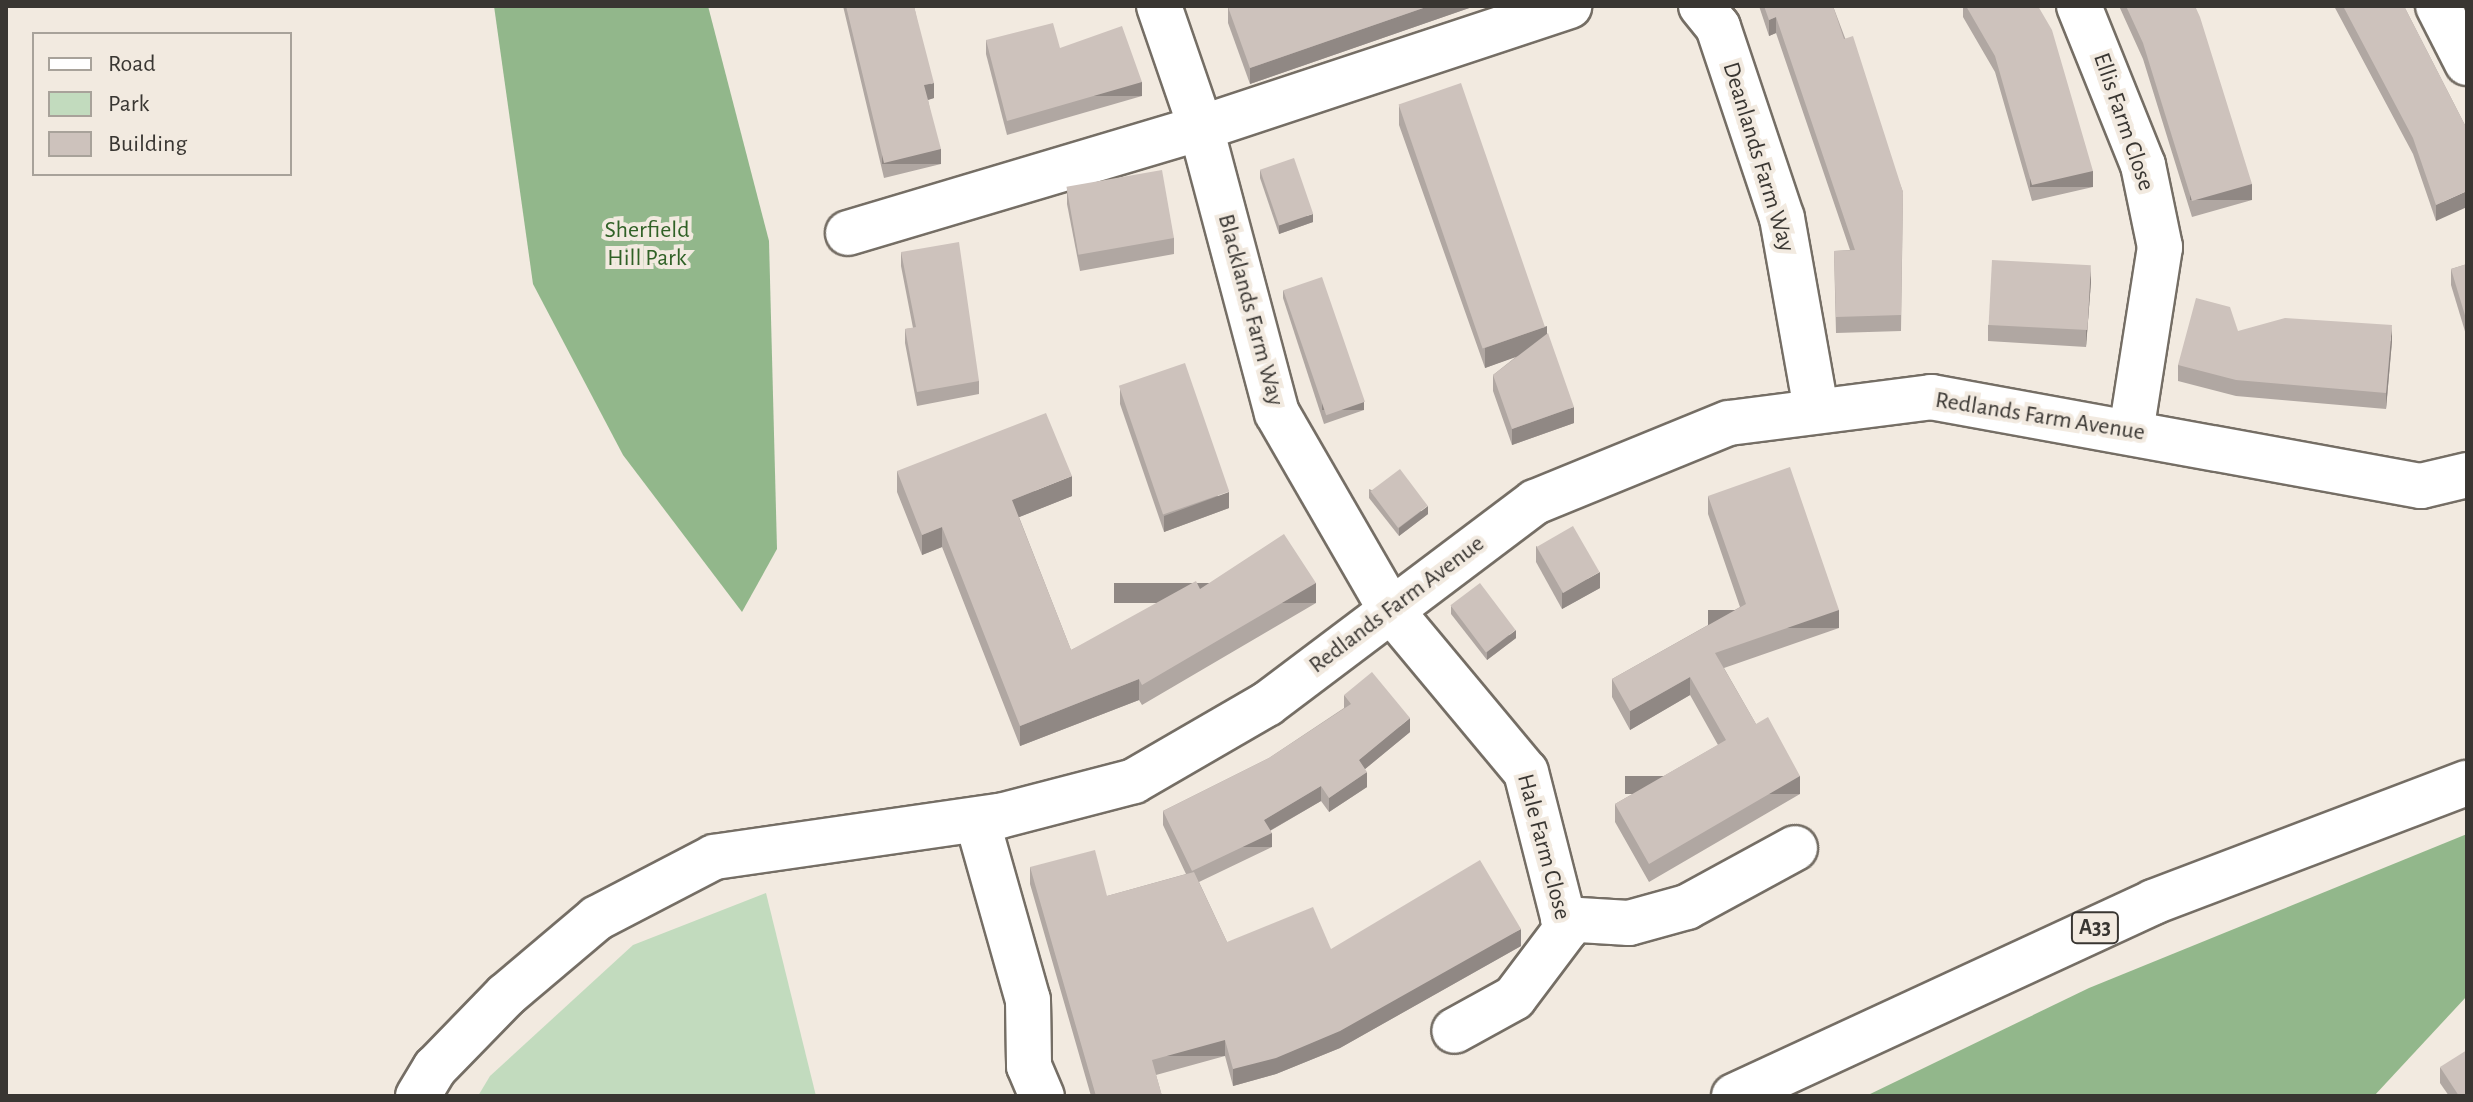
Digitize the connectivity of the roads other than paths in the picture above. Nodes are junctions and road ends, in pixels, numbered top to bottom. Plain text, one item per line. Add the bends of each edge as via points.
1 (1159, 6) edge
2 (1567, 6) edge
3 (1701, 6) edge
4 (2079, 6) edge
5 (2438, 6) edge
6 (2467, 63) edge
7 (1201, 128) junction
8 (848, 233) dead end
9 (1816, 409) junction
10 (2131, 432) junction
11 (2467, 475) edge
12 (1390, 609) junction
13 (2467, 783) edge
14 (977, 820) junction
15 (1795, 848) dead end
16 (1563, 919) junction
17 (1454, 1031) dead end
18 (418, 1096) edge
19 (1042, 1096) edge
20 (1734, 1096) edge

1 - 7 main road, Blacklands Farm Way
2 - 7 main road
3 - 9 main road, Deanlands Farm Way via 1718,27 1782,218
4 - 10 main road, Ellis Farm Close via 2134,138 2160,247
5 - 6 main road
7 - 8 main road
7 - 12 main road, Blacklands Farm Way via 1277,413
9 - 10 main road, Redlands Farm Avenue via 1931,397
9 - 12 main road, Redlands Farm Avenue via 1729,423 1535,502
10 - 11 main road, Redlands Farm Avenue via 2421,486
12 - 14 main road, Redlands Farm Avenue via 1267,704 1134,781
12 - 16 main road, Hale Farm Close via 1526,772
13 - 20 main road, A33 via 2153,902
14 - 18 main road, Redlands Farm Avenue via 714,857 597,918 506,995 435,1068
14 - 19 main road via 1028,1000 1029,1066
15 - 16 main road via 1687,907 1629,923
16 - 17 main road, Hale Farm Close via 1566,929 1514,998

